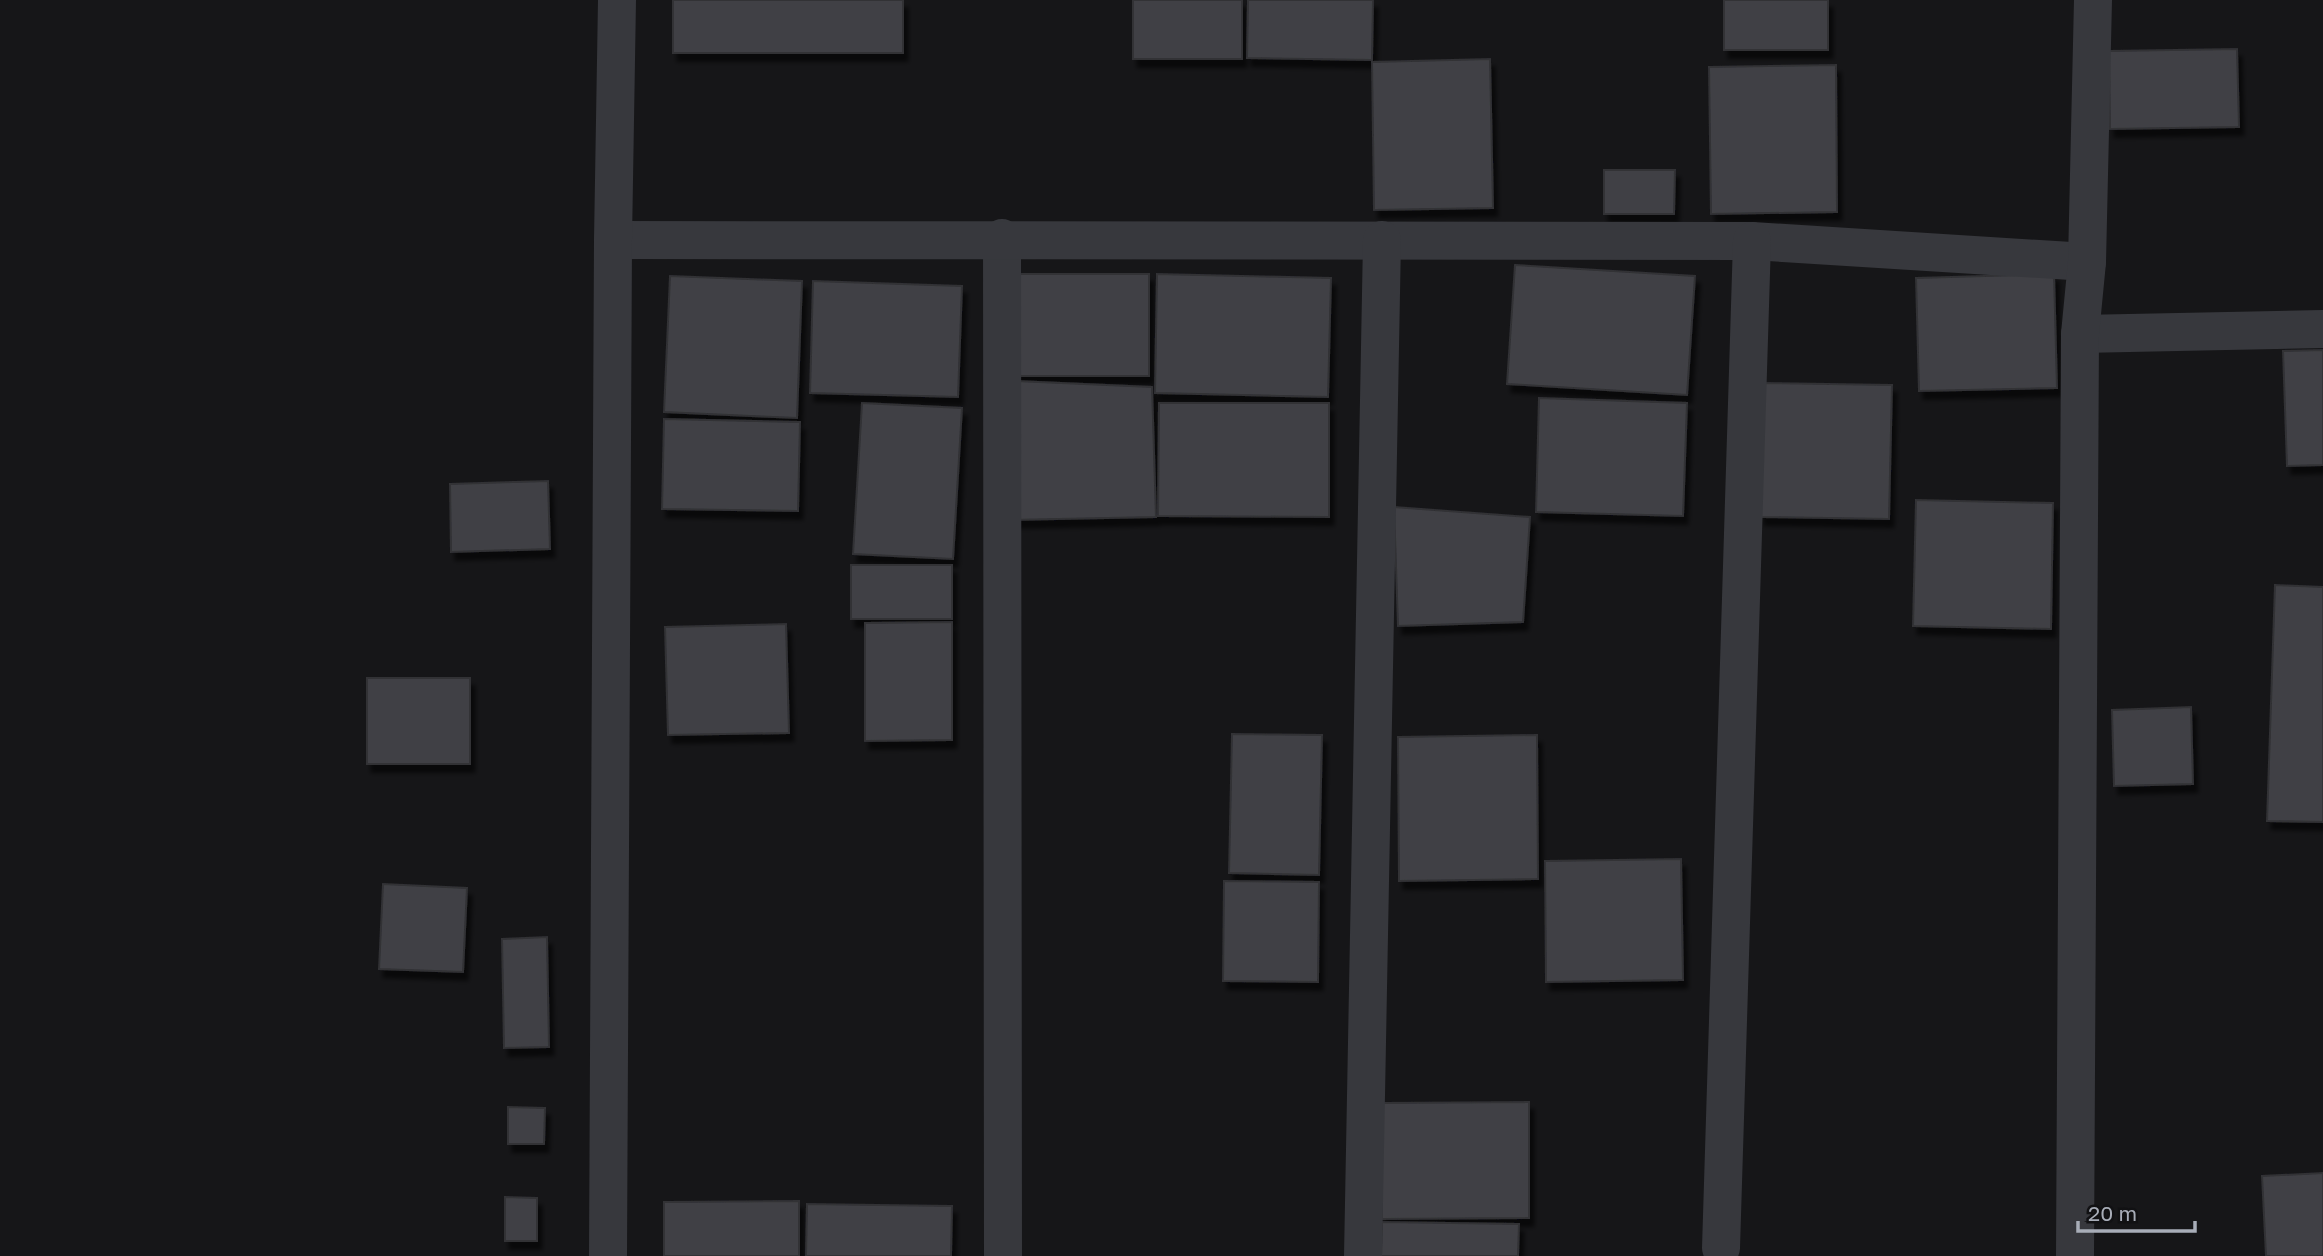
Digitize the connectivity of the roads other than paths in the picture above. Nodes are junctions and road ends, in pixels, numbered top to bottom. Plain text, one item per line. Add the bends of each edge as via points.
1 (617, 0) edge
2 (2092, 0) edge
3 (1002, 239) junction
4 (612, 240) junction
5 (1382, 240) junction
6 (1752, 241) junction
7 (2087, 262) junction
8 (2323, 329) edge
9 (2080, 334) junction
10 (1721, 1248) dead end
11 (608, 1256) edge
12 (1003, 1256) edge
13 (1363, 1256) edge
14 (2075, 1256) edge

1 - 4 street
2 - 7 street
3 - 4 street
3 - 5 street
3 - 12 street
4 - 11 street
5 - 6 street
5 - 13 street
6 - 7 street
6 - 10 street
7 - 9 street
8 - 9 street
9 - 14 street

